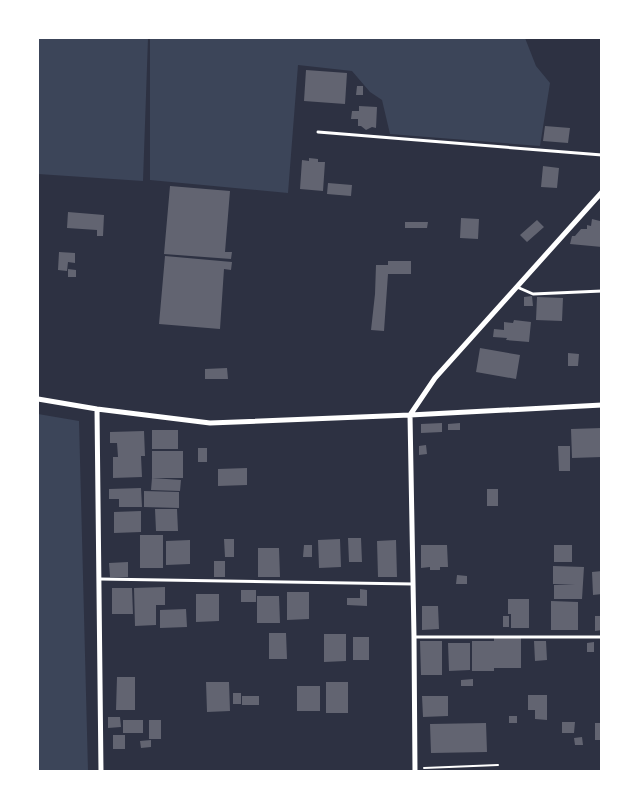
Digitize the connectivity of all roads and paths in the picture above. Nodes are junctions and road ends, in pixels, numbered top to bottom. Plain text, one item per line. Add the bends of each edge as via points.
1 (318, 132) dead end
2 (602, 155) edge
3 (602, 192) edge
4 (517, 287) junction
5 (602, 291) edge
6 (38, 399) edge
7 (602, 405) edge
8 (97, 409) junction
9 (410, 415) junction
10 (100, 579) junction
11 (413, 584) junction
12 (414, 637) junction
13 (602, 637) edge
14 (498, 765) dead end
15 (415, 770) edge
16 (101, 771) edge

1 - 2 lane
3 - 4 street
4 - 5 lane via 533,294
4 - 9 street via 435,378
6 - 8 street
7 - 9 street
8 - 9 street via 210,423
8 - 10 street
9 - 11 street
10 - 11 lane
10 - 16 street
11 - 12 street
12 - 13 lane
12 - 15 street
14 - 15 path

